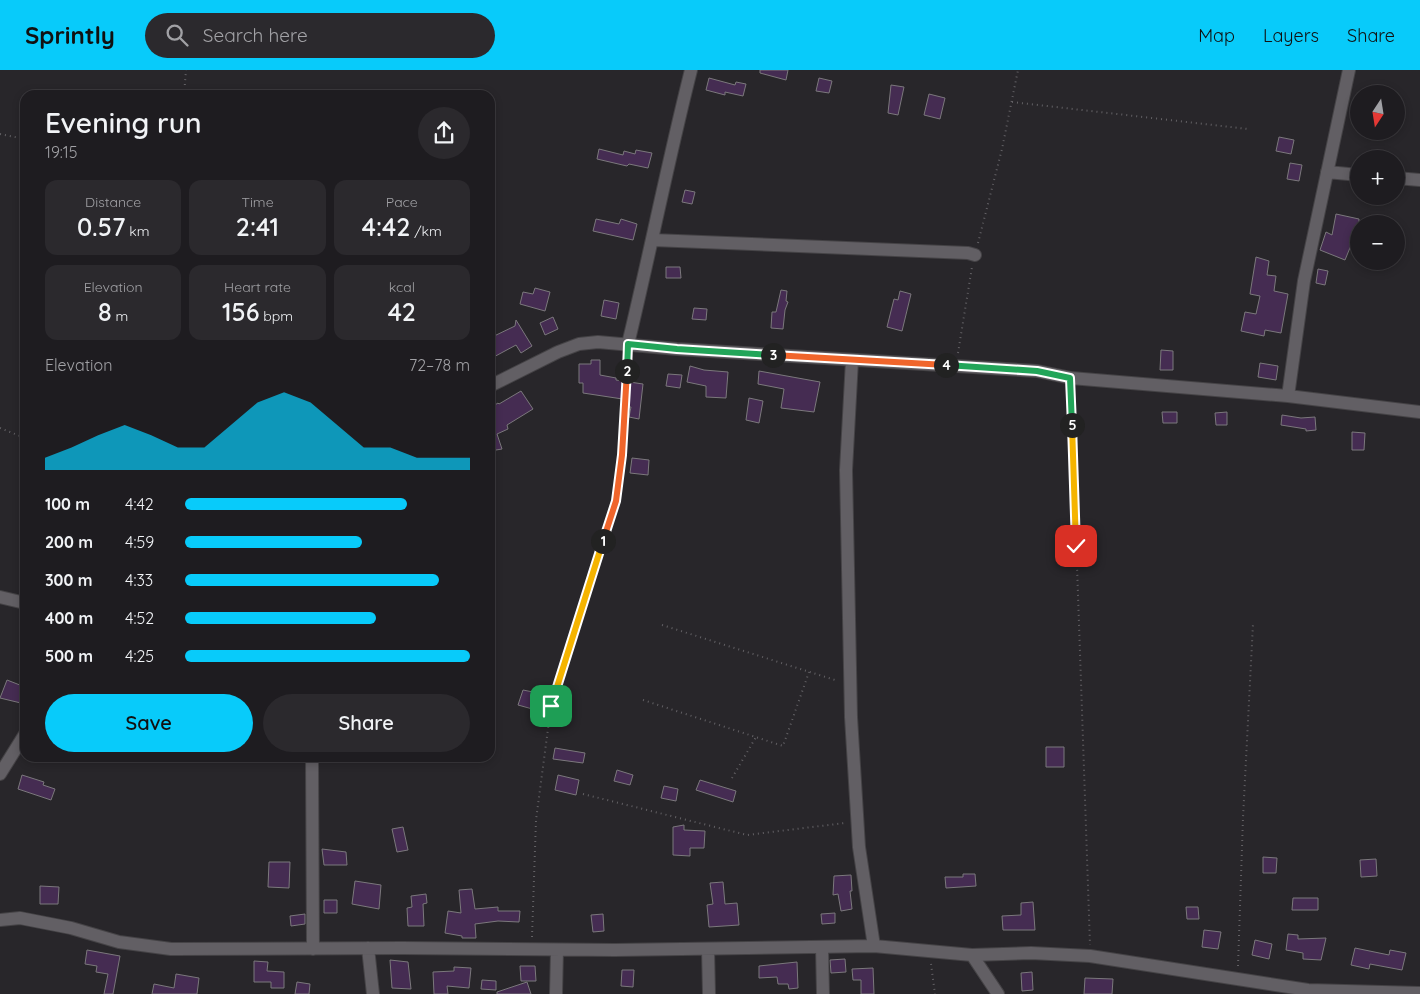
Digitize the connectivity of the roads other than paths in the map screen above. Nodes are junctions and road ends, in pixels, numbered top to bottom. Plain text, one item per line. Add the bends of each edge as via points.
1 (691, 70) edge
2 (1349, 70) edge
3 (1327, 172) junction
4 (1350, 173) edge
5 (1405, 179) edge
6 (1420, 180) edge
7 (653, 240) junction
8 (975, 255) road end
9 (628, 344) junction
10 (852, 360) junction
11 (495, 384) edge
12 (1288, 396) junction
13 (1420, 412) edge
14 (0, 597) edge
15 (20, 602) edge
16 (20, 742) edge
17 (312, 762) edge
18 (0, 774) edge
19 (0, 920) edge
20 (874, 946) junction
21 (822, 947) junction
22 (368, 948) junction
23 (312, 949) junction
24 (708, 949) junction
25 (557, 950) junction
26 (972, 955) junction
27 (1308, 992) edge
28 (1420, 993) edge
29 (373, 994) edge
30 (556, 994) edge
31 (710, 994) edge
32 (823, 994) edge
33 (998, 994) edge

1 - 7 street
2 - 3 street
3 - 4 street
3 - 12 street via 1304,281
5 - 6 street
7 - 8 street
7 - 9 street
9 - 10 street
9 - 11 street via 579,344
10 - 12 street via 1037,371 1070,378
10 - 20 street via 846,470 850,685 859,847
12 - 13 street
14 - 15 street
16 - 18 street
17 - 23 street
19 - 23 street via 20,918 119,942 171,949
20 - 21 street
20 - 26 street
21 - 24 street
21 - 32 street
22 - 23 street
22 - 25 street
22 - 29 street
24 - 25 street
24 - 31 street
25 - 30 street
26 - 27 street via 1090,956
26 - 33 street
27 - 28 street

